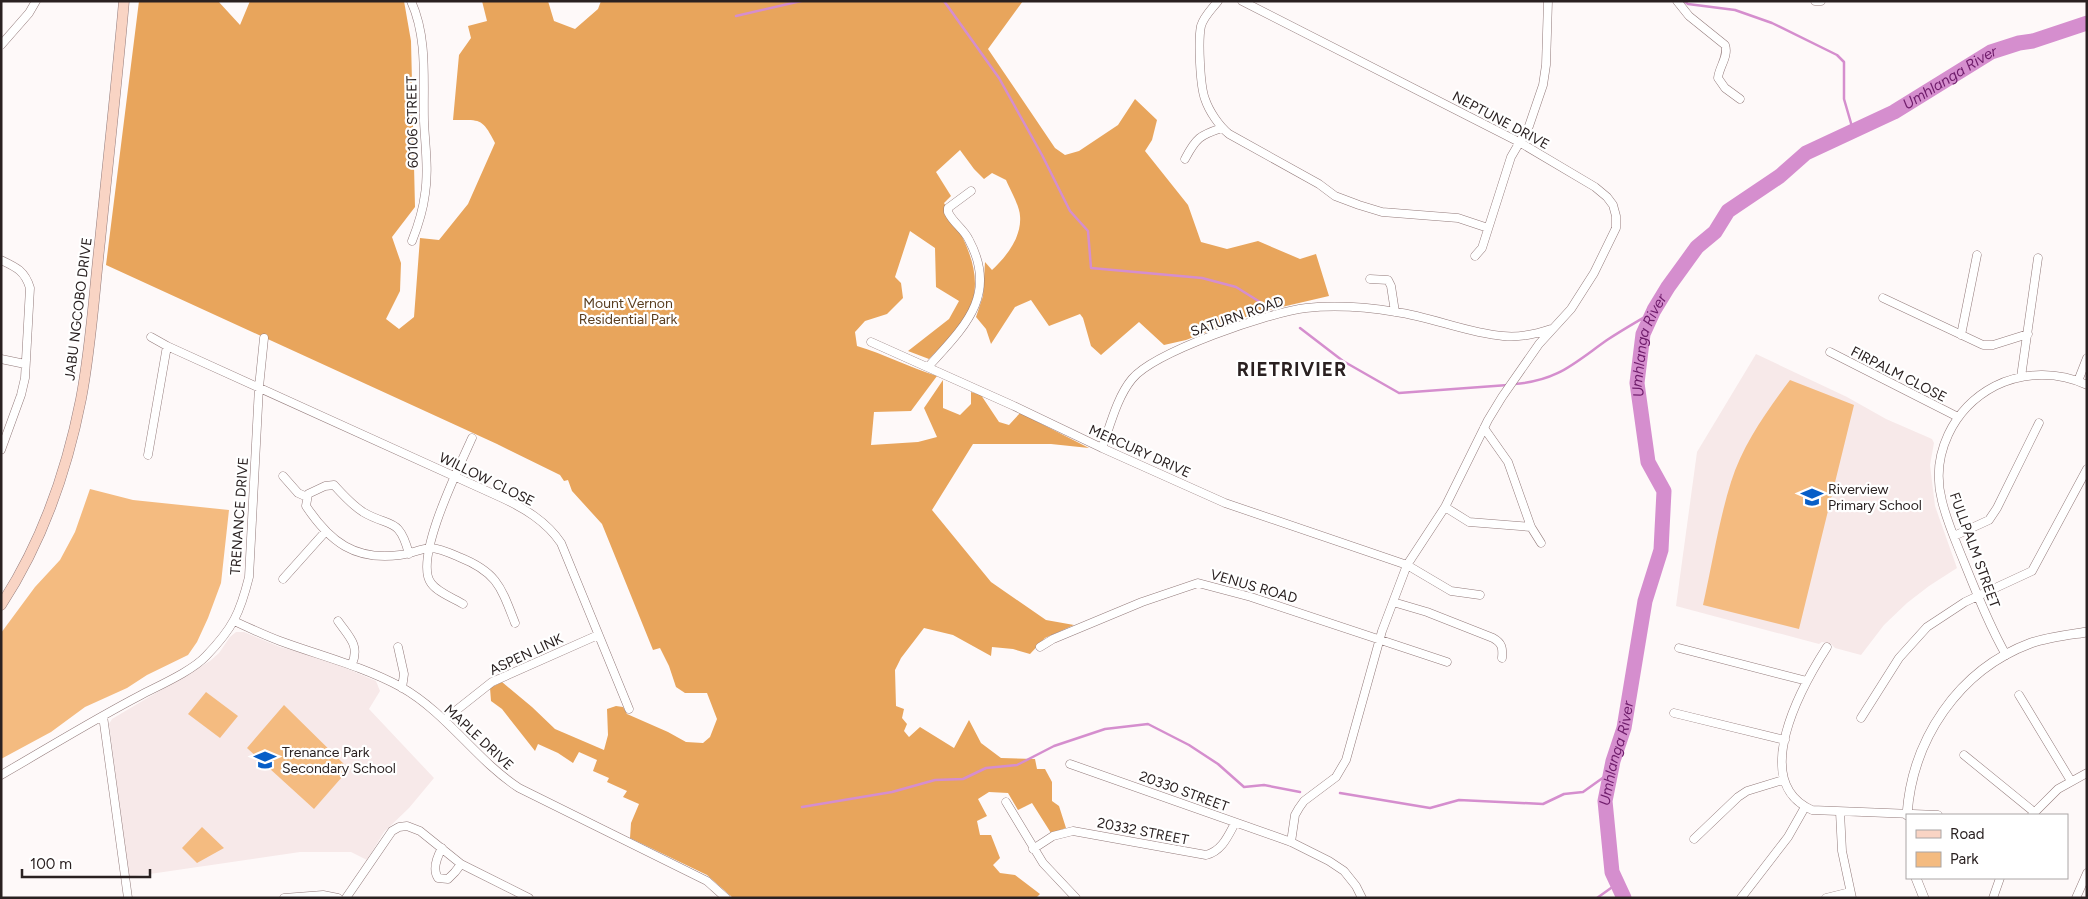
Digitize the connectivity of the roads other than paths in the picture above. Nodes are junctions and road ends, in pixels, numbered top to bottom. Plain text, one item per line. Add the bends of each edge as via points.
1 (36, 1) edge
2 (124, 1) edge
3 (411, 1) edge
4 (1218, 1) edge
5 (1242, 1) edge
6 (1548, 1) edge
7 (1677, 1) edge
8 (1814, 1) edge
9 (1820, 1) edge
10 (1, 45) edge
11 (1740, 100) dead end
12 (1222, 128) junction
13 (1519, 142) junction
14 (1185, 159) dead end
15 (971, 191) dead end
16 (1488, 228) junction
17 (412, 241) dead end
18 (1977, 255) dead end
19 (1475, 256) dead end
20 (2038, 258) dead end
21 (1, 260) edge
22 (1370, 279) dead end
23 (1883, 298) dead end
24 (1395, 312) junction
25 (1551, 329) junction
26 (2028, 334) junction
27 (1961, 335) junction
28 (151, 337) dead end
29 (264, 338) dead end
30 (871, 342) dead end
31 (167, 346) junction
32 (1830, 352) dead end
33 (2087, 358) edge
34 (1, 359) edge
35 (25, 364) junction
36 (928, 367) junction
37 (2021, 377) junction
38 (2078, 381) junction
39 (2087, 385) edge
40 (259, 386) junction
41 (1958, 417) junction
42 (2039, 423) dead end
43 (1484, 428) junction
44 (472, 438) dead end
45 (2, 447) edge
46 (1102, 448) junction
47 (148, 455) dead end
48 (2087, 470) edge
49 (283, 476) dead end
50 (455, 476) junction
51 (307, 497) junction
52 (1445, 507) junction
53 (1531, 527) junction
54 (326, 531) junction
55 (1954, 536) junction
56 (1541, 543) dead end
57 (430, 548) junction
58 (409, 554) junction
59 (1407, 565) junction
60 (283, 579) dead end
61 (1480, 595) dead end
62 (1978, 596) junction
63 (1393, 602) junction
64 (463, 604) dead end
65 (1, 606) edge
66 (234, 621) junction
67 (338, 621) dead end
68 (515, 623) dead end
69 (2087, 632) edge
70 (598, 636) junction
71 (1380, 639) junction
72 (398, 647) dead end
73 (1040, 647) dead end
74 (1827, 647) dead end
75 (1679, 648) dead end
76 (2006, 655) junction
77 (1502, 658) dead end
78 (1447, 662) dead end
79 (352, 664) junction
80 (1807, 681) junction
81 (402, 688) junction
82 (2019, 695) dead end
83 (629, 708) dead end
84 (1674, 713) dead end
85 (103, 716) junction
86 (1861, 718) dead end
87 (444, 720) junction
88 (1785, 740) junction
89 (1964, 755) dead end
90 (1070, 764) dead end
91 (2087, 773) edge
92 (1, 774) edge
93 (1783, 780) junction
94 (2070, 781) junction
95 (1006, 802) dead end
96 (1805, 807) junction
97 (1840, 812) junction
98 (1907, 814) edge
99 (2033, 814) edge
100 (1906, 815) edge
101 (1235, 822) junction
102 (1694, 839) dead end
103 (1291, 842) junction
104 (442, 848) junction
105 (1033, 849) junction
106 (461, 864) junction
107 (2087, 873) edge
108 (1916, 879) edge
109 (2000, 879) edge
110 (518, 895) edge
111 (1851, 895) edge
112 (128, 898) edge
113 (284, 898) edge
114 (338, 898) edge
115 (346, 898) edge
116 (529, 898) edge
117 (726, 898) edge
118 (1076, 898) edge
119 (1362, 898) edge
120 (1741, 898) edge
121 (1826, 898) edge
122 (1924, 898) edge
123 (1993, 898) edge
124 (2076, 898) edge

1 - 10 street
2 - 65 main road, JABU NGCOBO DRIVE via 81,398 68,454 51,504 27,559
3 - 17 street, 60106 STREET via 416,11 423,53 426,155 426,192
4 - 12 street via 1206,15 1200,37 1205,100
5 - 13 street, NEPTUNE DRIVE
6 - 13 street via 1543,85 1529,126
7 - 11 street via 1689,16 1725,45 1727,49 1718,78
8 - 9 street
12 - 14 street via 1201,136
12 - 16 street via 1335,196 1382,212 1458,218
13 - 16 street
13 - 25 street, NEPTUNE DRIVE via 1595,187 1610,201 1616,216 1613,234 1594,273 1571,309
15 - 36 street via 951,205 948,212 970,241 979,267 980,289 968,320
16 - 19 street via 1482,248
18 - 27 street
20 - 26 street
21 - 35 street via 21,270 30,288
22 - 24 street via 1388,280
23 - 27 street
24 - 25 street, SATURN ROAD via 1503,336
24 - 46 street, SATURN ROAD via 1330,307 1285,312 1165,356 1143,368 1132,379
25 - 43 street via 1522,366
26 - 27 street via 1993,345 1983,345
26 - 37 street
28 - 31 street, WILLOW CLOSE
29 - 40 street, TRENANCE DRIVE
30 - 36 street, MERCURY DRIVE
31 - 40 street, WILLOW CLOSE
31 - 47 street
32 - 41 street, FIRPALM CLOSE
33 - 38 street
34 - 35 street
35 - 45 street via 21,395
36 - 46 street, MERCURY DRIVE
37 - 38 street, FULLPALM STREET via 2053,376
37 - 41 street, FULLPALM STREET via 1988,390
38 - 39 street, FULLPALM STREET
40 - 50 street, WILLOW CLOSE
40 - 66 street, TRENANCE DRIVE via 249,577
41 - 55 street, FULLPALM STREET via 1944,443 1938,474 1941,500
42 - 55 street via 1989,520
43 - 52 street
43 - 53 street via 1508,462
44 - 50 street
46 - 59 street, MERCURY DRIVE via 1225,503
48 - 62 street via 2032,571
49 - 51 street via 298,493
50 - 57 street
50 - 70 street, WILLOW CLOSE via 522,507 554,532
51 - 54 street via 306,506
51 - 58 street via 325,486 334,485 364,513 400,530
52 - 53 street via 1469,522
52 - 59 street
53 - 56 street
54 - 58 street via 337,542 364,555 380,558
54 - 60 street
55 - 62 street, FULLPALM STREET
57 - 58 street
57 - 64 street via 425,571 431,584
57 - 68 street via 479,565 494,578
59 - 61 street, MERCURY DRIVE via 1451,591
59 - 63 street
62 - 76 street, FULLPALM STREET
62 - 86 street via 1927,627 1899,658
63 - 71 street
63 - 77 street via 1493,638 1503,648
66 - 79 street, MAPLE DRIVE via 279,641
66 - 85 street, TRENANCE DRIVE via 204,658
67 - 79 street via 356,649
69 - 76 street via 2031,643
70 - 83 street, WILLOW CLOSE
70 - 87 street, ASPEN LINK via 492,682
71 - 73 street, VENUS ROAD via 1251,597 1198,584 1142,602
71 - 78 street, VENUS ROAD
71 - 103 street via 1346,760 1336,777 1299,808
72 - 81 street via 404,674
74 - 80 street
75 - 80 street
76 - 98 street via 1965,686 1937,719 1916,764
79 - 81 street, MAPLE DRIVE
80 - 88 street
81 - 87 street, MAPLE DRIVE
82 - 94 street
84 - 88 street
85 - 92 street, TRENANCE DRIVE
85 - 112 street
87 - 117 street, MAPLE DRIVE via 499,775 519,788 707,881
88 - 93 street via 1781,761
89 - 99 street
90 - 101 street, 20330 STREET
91 - 94 street
93 - 96 street via 1787,789
93 - 102 street via 1747,791
94 - 99 street
95 - 105 street
96 - 97 street
96 - 120 street via 1788,837
97 - 100 street
97 - 111 street via 1842,851
101 - 103 street, 20330 STREET
101 - 105 street, 20332 STREET via 1222,846 1206,855 1073,831 1054,836
103 - 119 street, 20330 STREET via 1344,871
104 - 106 street
104 - 106 street via 435,867 438,878 448,879
104 - 115 street via 420,831 399,827 386,839
105 - 118 street
106 - 110 street
107 - 124 street
108 - 122 street
109 - 123 street
110 - 116 street
111 - 121 street
113 - 114 street via 323,895

